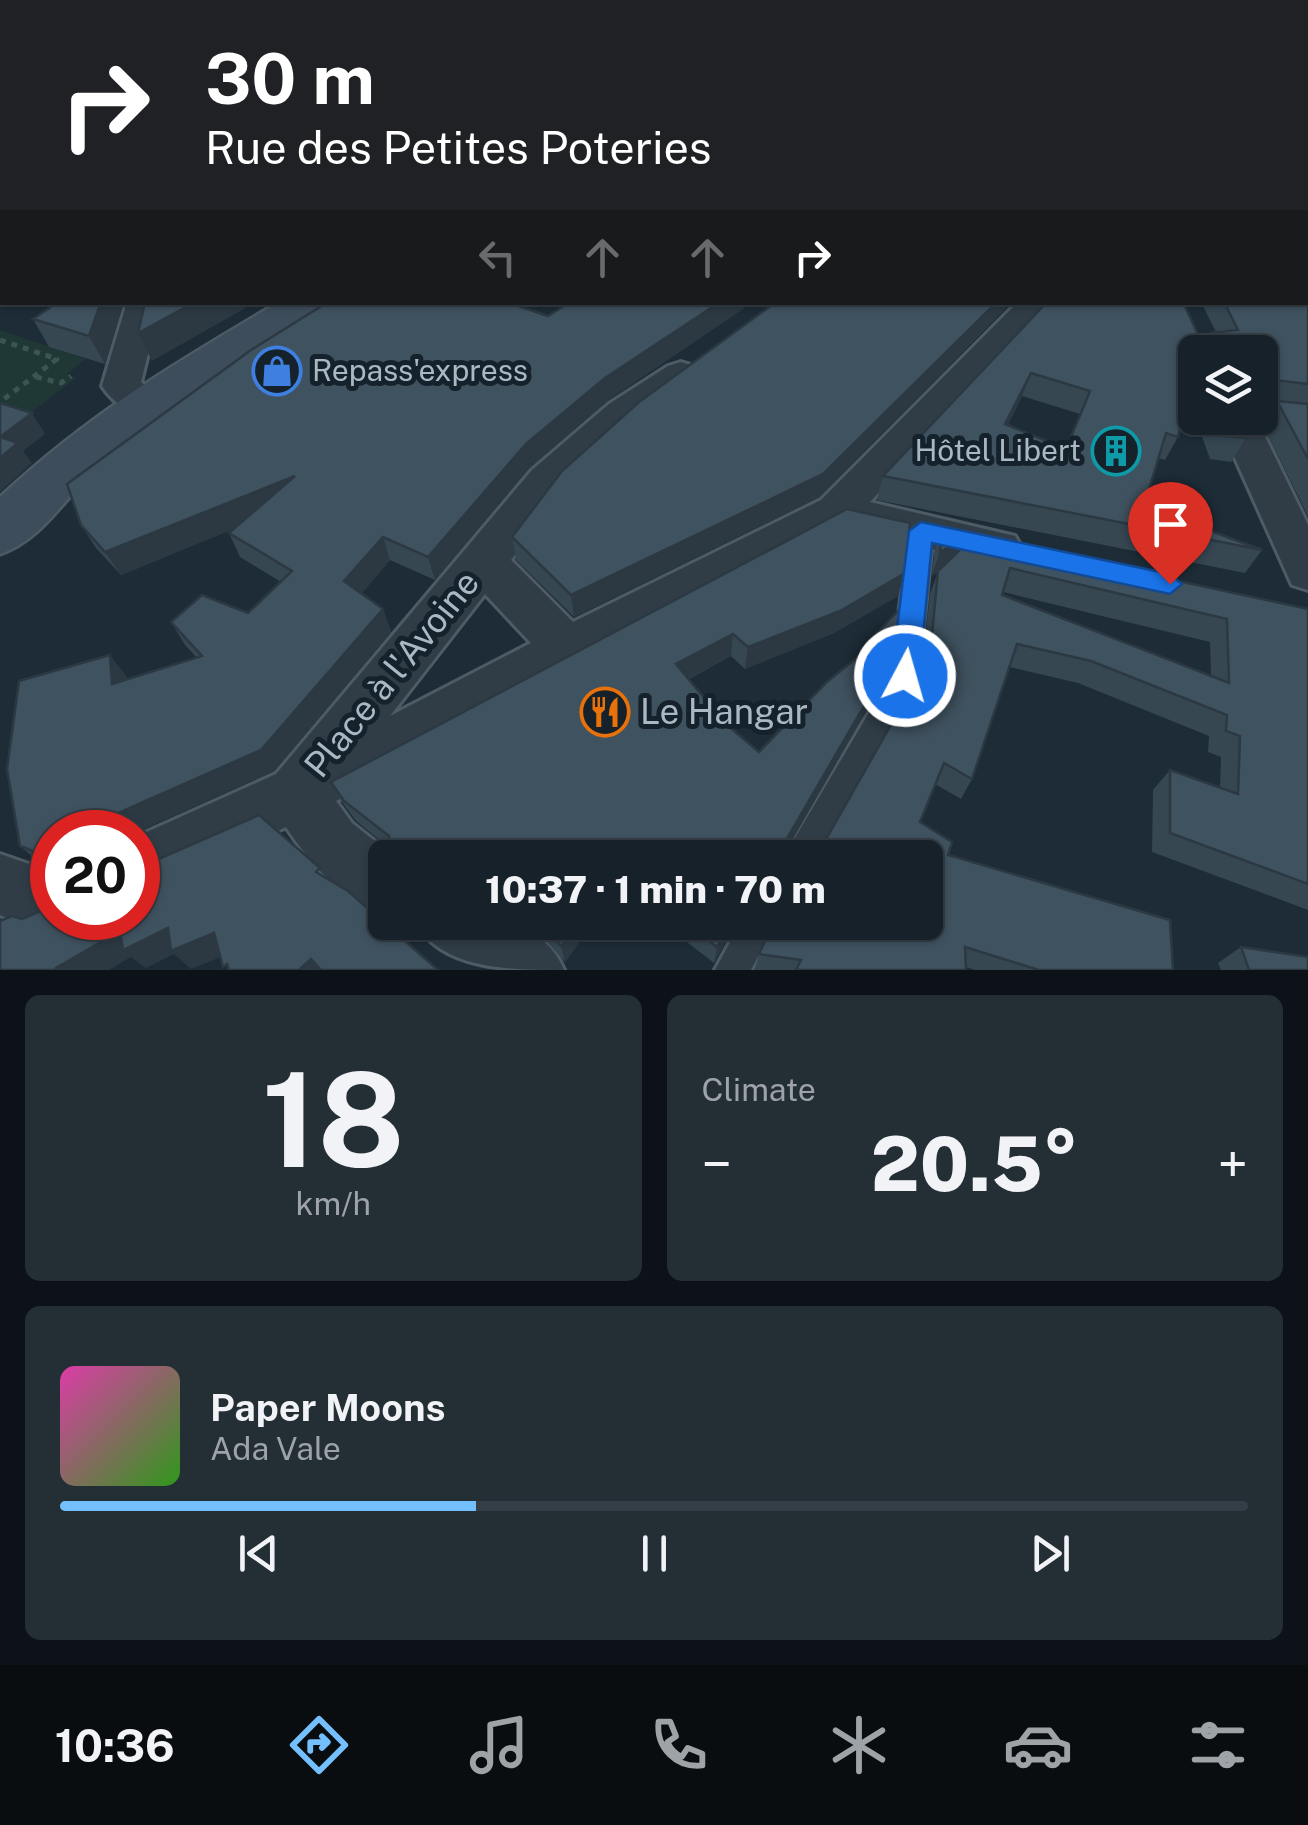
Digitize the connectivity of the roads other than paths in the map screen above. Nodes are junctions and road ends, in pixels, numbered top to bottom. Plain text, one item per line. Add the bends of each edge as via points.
1 (143, 305) edge
2 (307, 305) edge
3 (1035, 305) edge
4 (712, 354) edge
5 (147, 404) junction
6 (1278, 416) edge
7 (1308, 420) edge
8 (1244, 435) edge
9 (836, 511) junction
10 (921, 531) junction
11 (0, 532) edge
12 (1034, 555) edge
13 (484, 562) junction
14 (1308, 572) edge
15 (567, 648) junction
16 (296, 792) junction
17 (809, 840) edge
18 (160, 856) edge
19 (368, 873) edge
20 (480, 940) edge
21 (750, 940) edge
22 (532, 970) edge
23 (732, 970) edge

1 - 5 street via 121,386
2 - 5 street
3 - 9 street
4 - 13 street via 623,413 560,470
5 - 11 street via 80,453
6 - 7 lane
8 - 14 street
9 - 10 street
9 - 15 street
10 - 12 street
10 - 17 lane via 905,676
13 - 15 street, Place à l'Avoine
13 - 16 street, Place à l'Avoine
15 - 16 street, Place à l'Avoine
16 - 18 street
16 - 19 street via 330,843
20 - 22 street
21 - 23 lane

